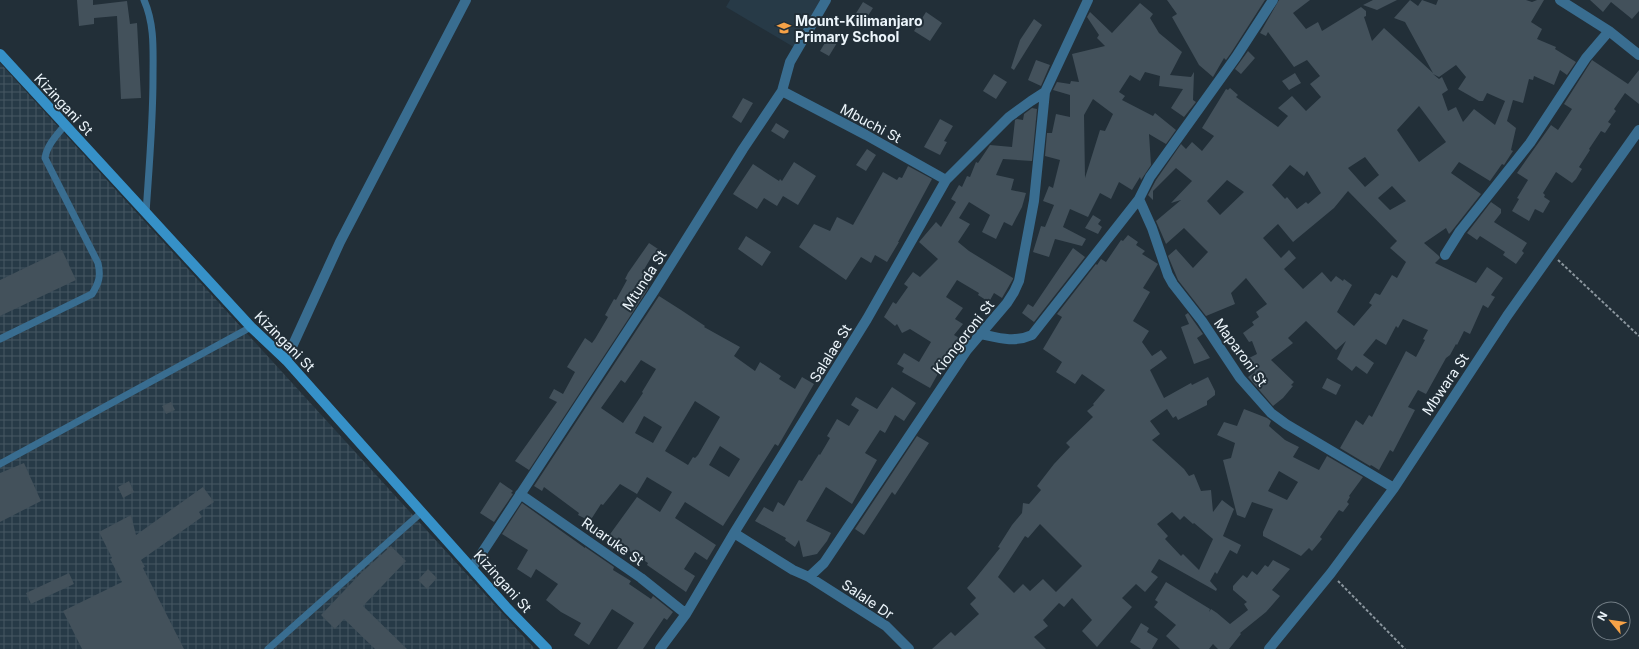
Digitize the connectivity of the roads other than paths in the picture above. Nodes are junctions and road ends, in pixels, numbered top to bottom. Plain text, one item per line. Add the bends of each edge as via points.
1 (144, 0) edge
2 (466, 0) edge
3 (826, 0) edge
4 (1088, 0) edge
5 (1274, 0) edge
6 (1560, 0) edge
7 (1609, 31) junction
8 (0, 54) edge
9 (1639, 54) edge
10 (782, 91) junction
11 (1045, 92) junction
12 (65, 125) junction
13 (1639, 130) edge
14 (946, 180) junction
15 (1139, 199) junction
16 (146, 213) junction
17 (1445, 255) dead end
18 (251, 327) junction
19 (981, 334) junction
20 (0, 339) edge
21 (286, 360) junction
22 (0, 464) edge
23 (1394, 488) junction
24 (520, 494) junction
25 (422, 512) junction
26 (734, 533) junction
27 (472, 568) junction
28 (809, 577) junction
29 (686, 614) junction
30 (268, 649) edge
31 (547, 649) edge
32 (660, 649) edge
33 (909, 649) edge
34 (1269, 649) edge

1 - 16 lane via 153,37 153,112
2 - 21 street via 340,242
3 - 10 street, Mtunda St via 790,62
4 - 11 street, Kiongoroni St
5 - 15 street via 1150,178
6 - 7 street
7 - 9 street
7 - 17 street via 1586,58 1530,143 1460,230
8 - 12 street, Kizingani St
10 - 14 street, Mbuchi St
10 - 24 street, Mtunda St
11 - 14 street, Salalae St via 1009,117
11 - 19 street, Kiongoroni St via 1034,201 1019,280 1007,303
12 - 16 street, Kizingani St
12 - 20 lane via 50,144 45,158 98,263 99,284 92,294
13 - 23 street, Mbwara St via 1502,323
14 - 26 street, Salalae St via 867,319
15 - 19 street via 1032,335 1014,340
15 - 23 street, Maparoni St via 1168,276 1240,378 1271,413 1286,424
16 - 18 street, Kizingani St
18 - 21 street, Kizingani St
18 - 22 lane
19 - 28 street, Kiongoroni St via 967,350 824,563
21 - 25 street, Kizingani St
23 - 34 street, Mbwara St via 1331,573
24 - 27 street, Mtunda St
24 - 29 street, Ruaruke St via 641,578
25 - 27 street, Kizingani St
25 - 30 lane
26 - 28 street via 793,570
26 - 29 street, Salalae St
27 - 31 street, Kizingani St
28 - 33 street, Salale Dr via 886,626
29 - 32 street, Salalae St

